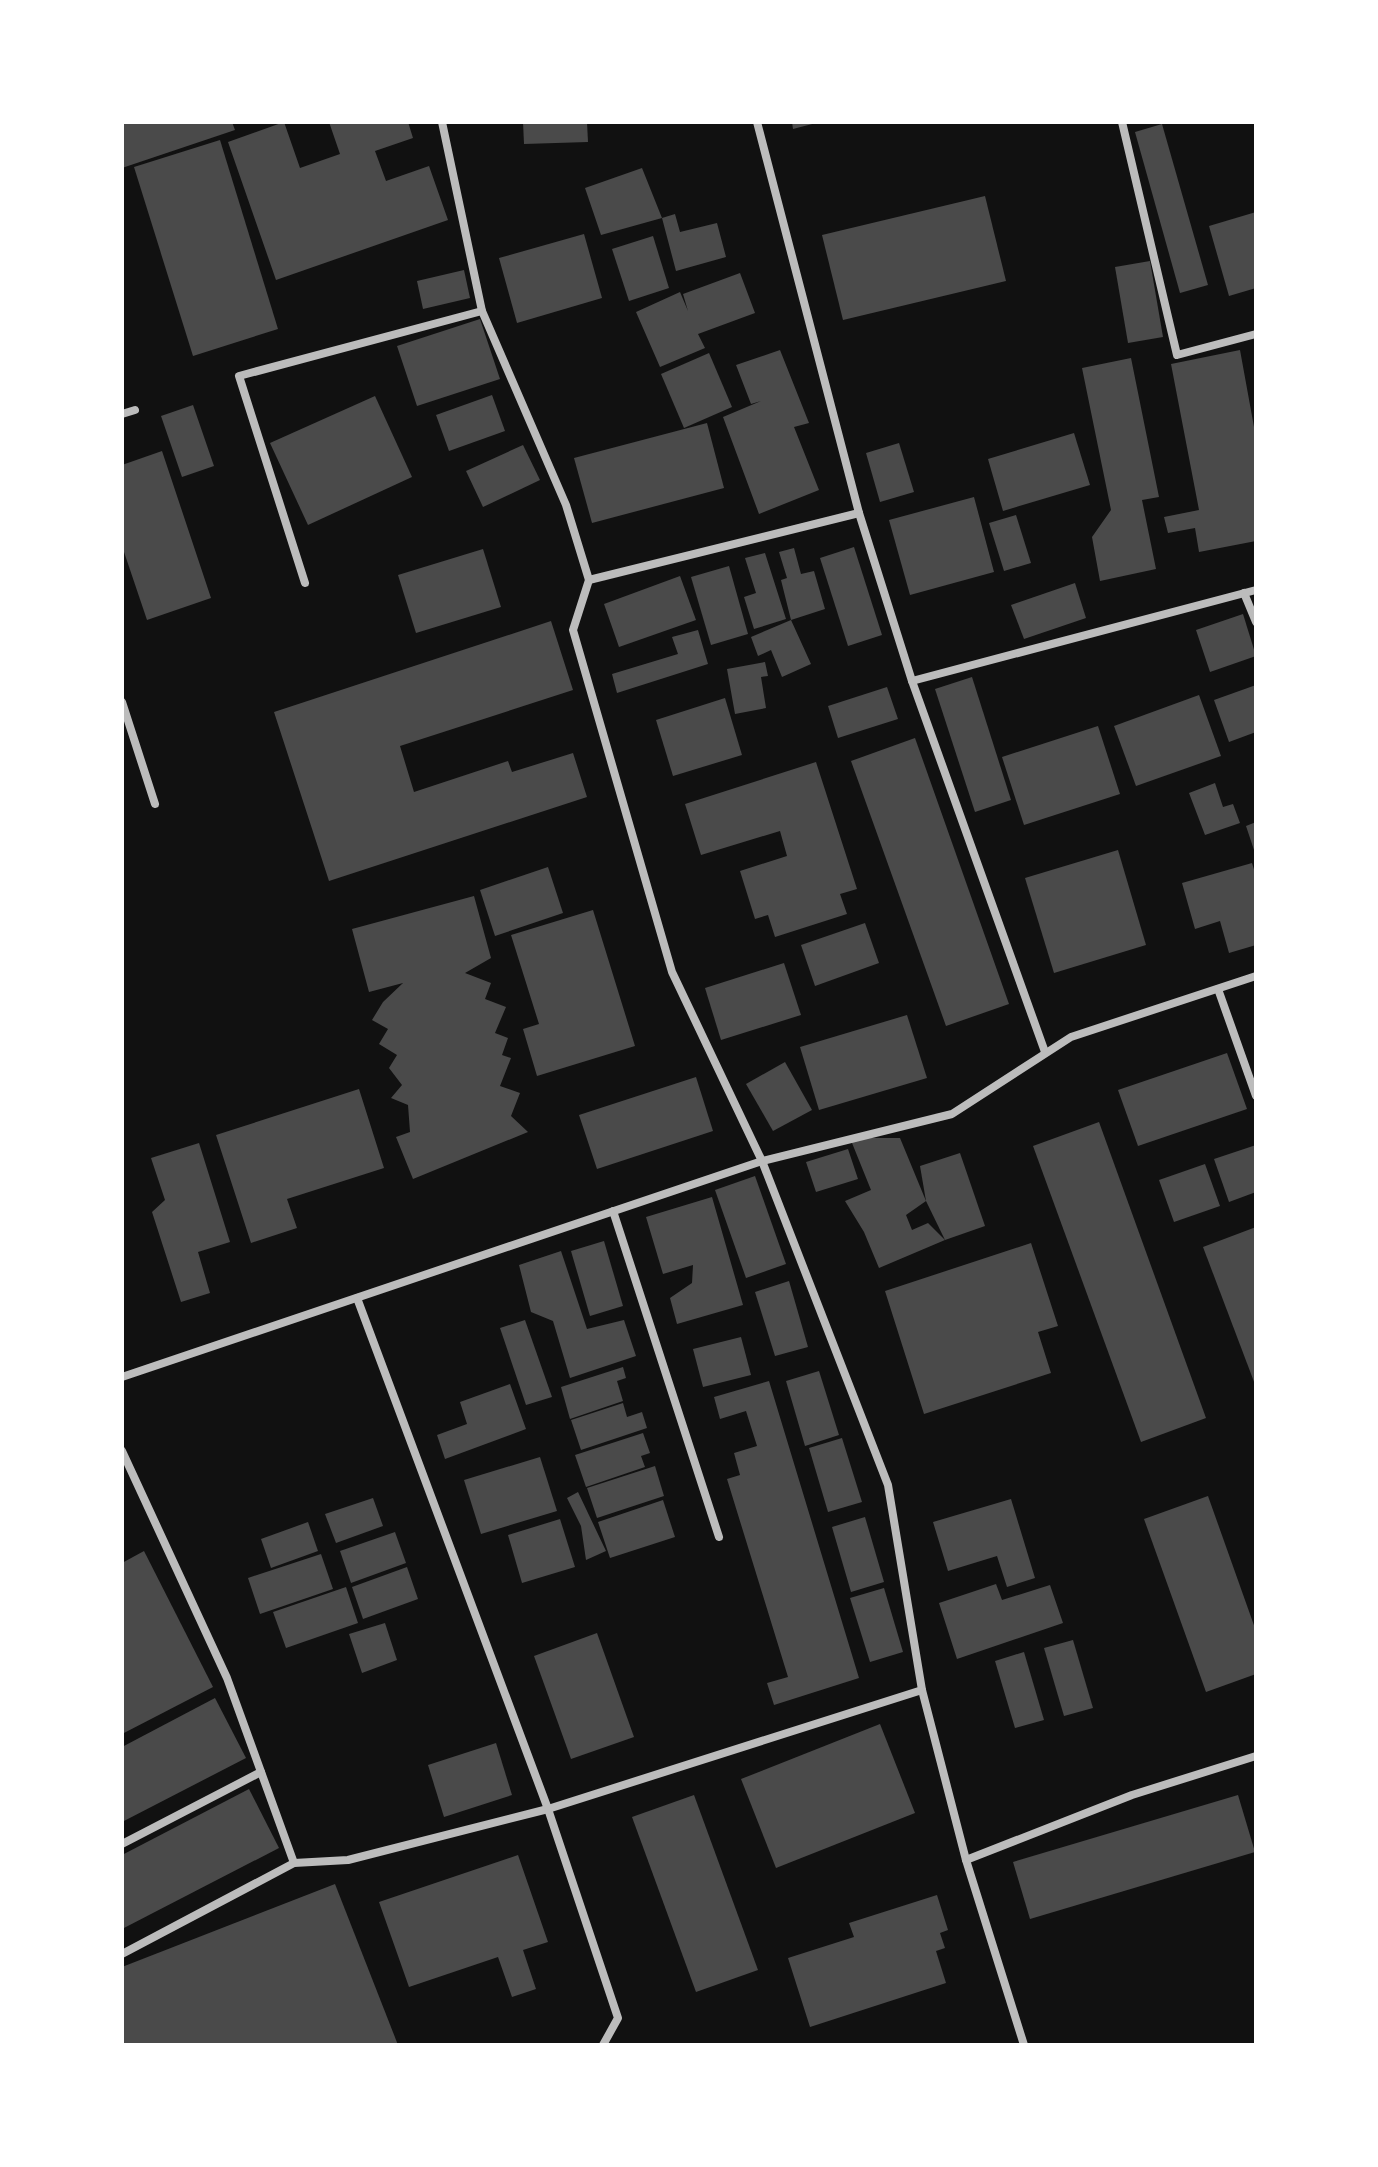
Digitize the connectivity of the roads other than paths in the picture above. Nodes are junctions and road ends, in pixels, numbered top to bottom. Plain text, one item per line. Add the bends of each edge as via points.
1 (442, 122) edge
2 (757, 122) edge
3 (1122, 122) edge
4 (482, 311) junction
5 (1256, 334) edge
6 (135, 410) dead end
7 (122, 414) edge
8 (859, 513) junction
9 (589, 580) junction
10 (305, 583) dead end
11 (1256, 590) edge
12 (1244, 593) junction
13 (1256, 622) edge
14 (912, 681) junction
15 (122, 702) edge
16 (155, 804) dead end
17 (1256, 976) edge
18 (1218, 989) junction
19 (1045, 1052) junction
20 (1256, 1096) edge
21 (762, 1161) junction
22 (613, 1211) junction
23 (357, 1298) junction
24 (122, 1377) edge
25 (122, 1451) edge
26 (719, 1537) dead end
27 (922, 1690) junction
28 (1256, 1756) edge
29 (261, 1772) junction
30 (548, 1809) junction
31 (122, 1844) edge
32 (966, 1860) junction
33 (294, 1863) junction
34 (122, 1954) edge
35 (603, 2045) edge
36 (1024, 2045) edge

1 - 4 street
2 - 8 street
3 - 5 street via 1177,355
4 - 9 street via 566,505
4 - 10 street via 239,376
6 - 7 street
8 - 9 street
8 - 14 street
9 - 21 street via 573,630 672,972
11 - 12 street
12 - 13 street
12 - 14 street
14 - 19 street
15 - 16 street
17 - 18 street
18 - 19 street via 1071,1037
18 - 20 street
19 - 21 street via 952,1114
21 - 22 street
21 - 27 street via 888,1485
22 - 23 street
22 - 26 street
23 - 24 street
23 - 30 street
25 - 29 street via 227,1678
27 - 30 street
27 - 32 street
28 - 32 street via 1132,1795
29 - 31 street
29 - 33 street
30 - 33 street via 348,1860
30 - 35 street via 618,2018
32 - 36 street
33 - 34 street

